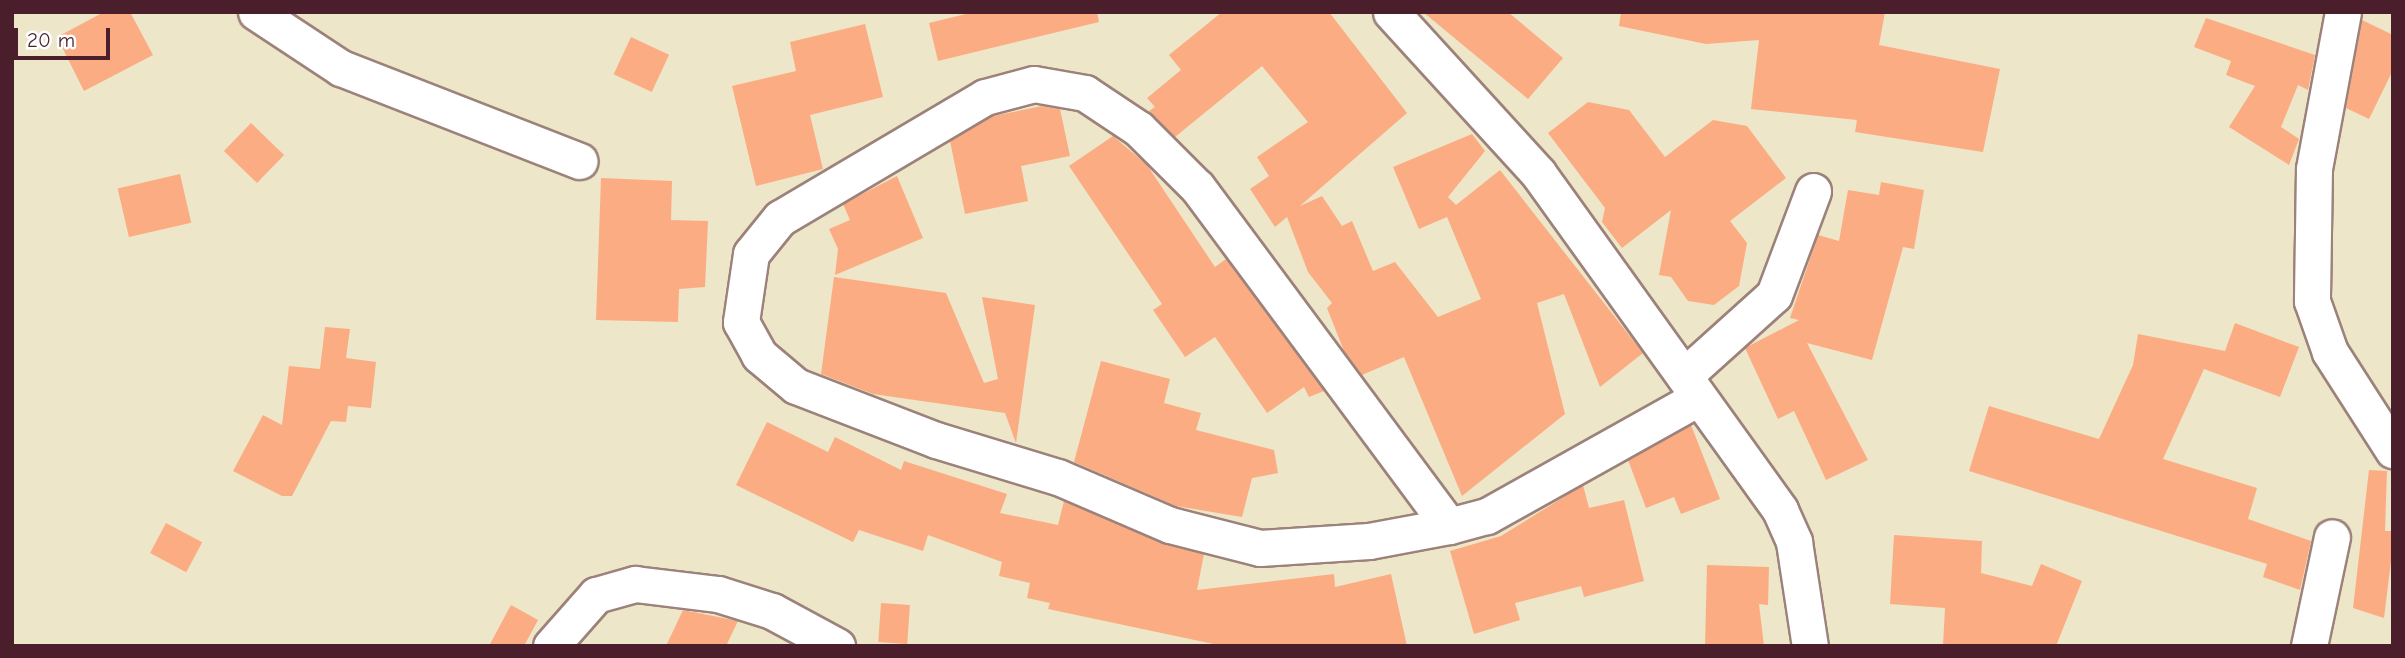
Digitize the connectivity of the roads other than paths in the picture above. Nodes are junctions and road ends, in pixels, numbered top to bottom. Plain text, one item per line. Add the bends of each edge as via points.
1 (256, 12) edge
2 (1391, 12) edge
3 (2343, 12) edge
4 (580, 161) dead end
5 (1813, 191) dead end
6 (1691, 387) junction
7 (2393, 450) edge
8 (1449, 526) junction
9 (2332, 537) dead end
10 (551, 646) edge
11 (837, 646) edge
12 (1810, 646) edge
13 (2309, 646) edge

1 - 4 street via 341,68
2 - 6 street via 1498,123
3 - 7 street via 2314,169 2312,301 2330,352
5 - 6 street via 1774,295
6 - 8 street via 1539,492
6 - 12 street via 1780,510 1794,542
8 - 8 street via 1302,548 1217,541 1058,477 936,440 796,386 759,355 741,322 751,254 780,218 985,97 1034,85 1085,93 1139,129 1197,187
9 - 13 street
10 - 11 street via 596,594 635,584 718,594 772,611

